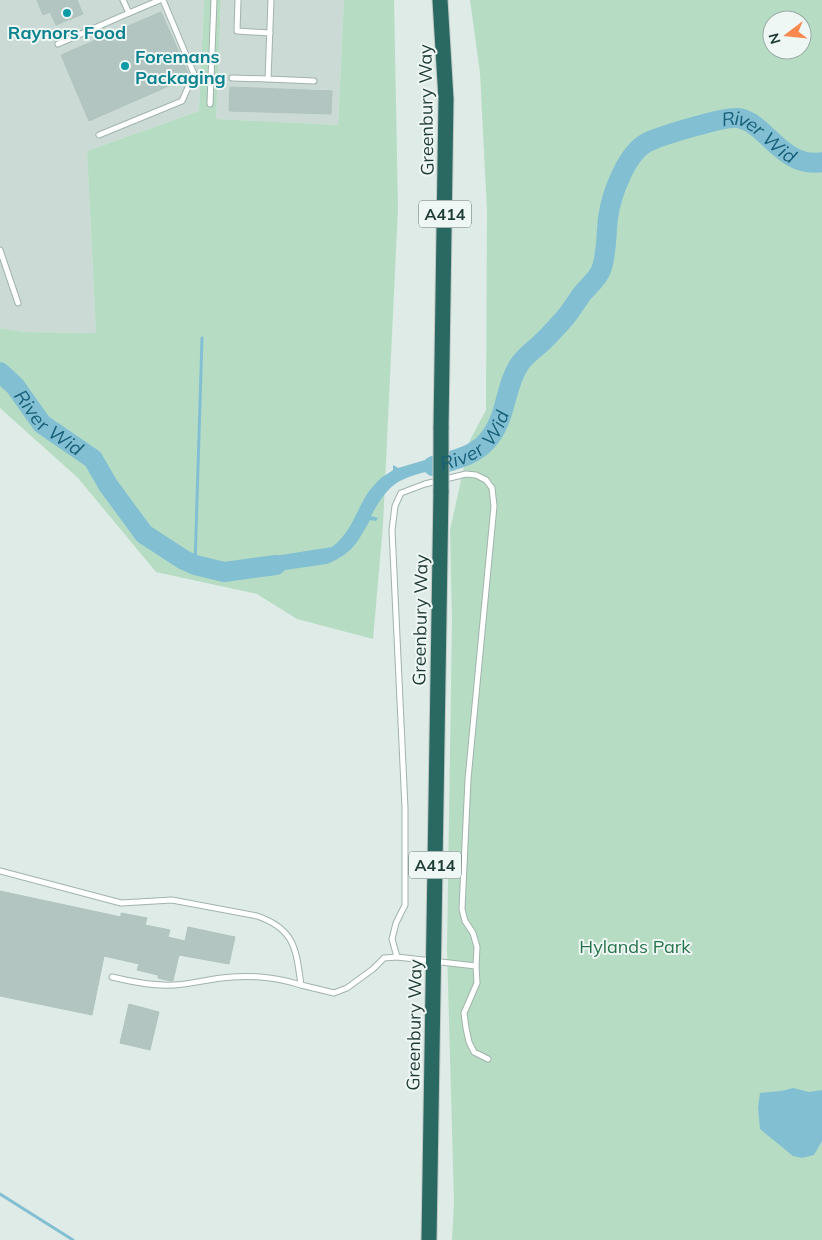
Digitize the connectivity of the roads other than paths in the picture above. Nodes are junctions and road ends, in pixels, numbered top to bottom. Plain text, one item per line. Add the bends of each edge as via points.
1 (123, 0) edge
2 (161, 0) edge
3 (214, 0) edge
4 (238, 0) edge
5 (271, 0) edge
6 (440, 0) edge
7 (145, 3) edge
8 (129, 13) junction
9 (270, 33) junction
10 (58, 44) dead end
11 (232, 78) dead end
12 (268, 79) junction
13 (314, 81) dead end
14 (210, 104) dead end
15 (99, 135) dead end
16 (0, 250) edge
17 (18, 303) dead end
18 (0, 871) edge
19 (398, 957) junction
20 (434, 960) junction
21 (476, 966) junction
22 (112, 977) dead end
23 (301, 985) junction
24 (488, 1060) dead end
25 (429, 1240) edge

1 - 8 lane
2 - 7 lane
2 - 15 lane via 194,74 182,101
3 - 14 lane
4 - 9 lane via 237,31
5 - 9 lane
6 - 20 highway, Greenbury Way / A414, bridge via 446,98
7 - 8 lane
8 - 10 lane
9 - 12 lane
11 - 12 lane
12 - 13 lane
16 - 17 lane
18 - 23 lane via 121,903 172,900 270,920 291,939
19 - 20 lane
19 - 21 lane via 392,939 405,905 405,808 392,530 395,506 401,493 466,474 476,475 492,488 494,506 468,779 462,909 477,947
19 - 23 lane via 384,958 353,983 334,993
20 - 21 lane
20 - 25 highway, Greenbury Way / A414
21 - 24 lane via 477,983 464,1013 474,1052
22 - 23 lane via 173,985 232,977 279,979

